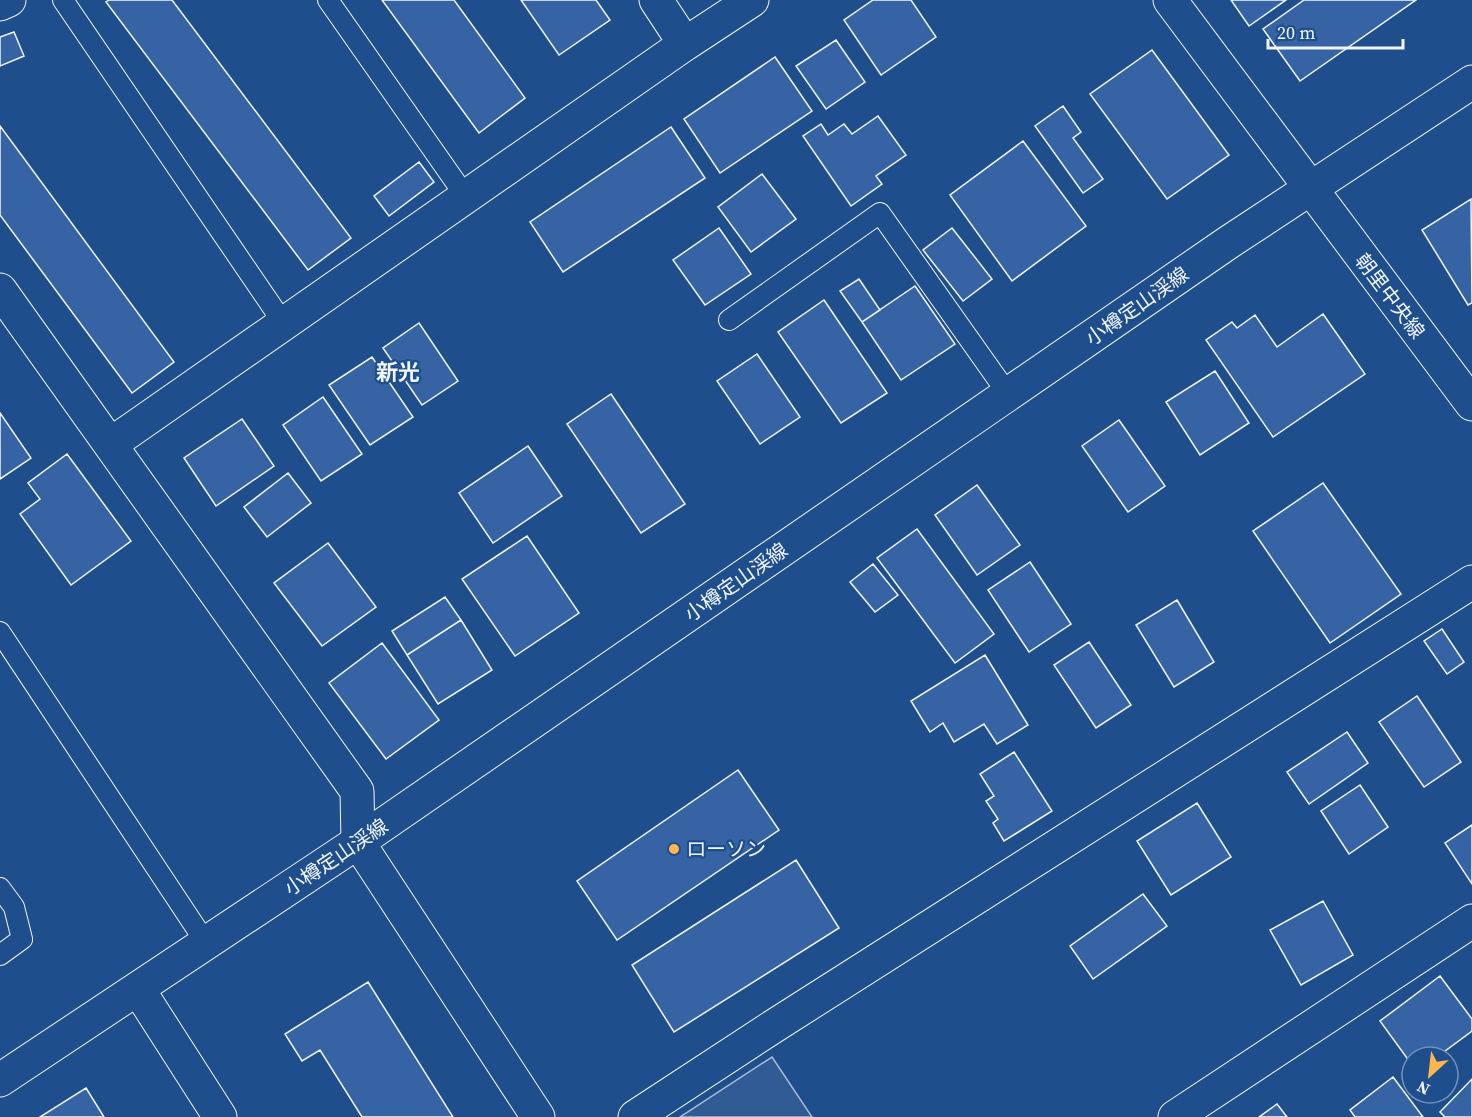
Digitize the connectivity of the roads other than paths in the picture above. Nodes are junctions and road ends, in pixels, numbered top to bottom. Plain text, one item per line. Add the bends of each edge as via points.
1 (9, 0) edge
2 (63, 0) edge
3 (328, 0) edge
4 (656, 0) edge
5 (752, 0) edge
6 (1170, 0) edge
7 (0, 4) edge
8 (685, 44) junction
9 (1472, 82) edge
10 (1309, 188) junction
11 (466, 197) junction
12 (0, 290) edge
13 (729, 320) dead end
14 (284, 324) junction
15 (1008, 394) junction
16 (1472, 404) edge
17 (111, 444) junction
18 (1472, 582) edge
19 (0, 632) edge
20 (358, 842) junction
21 (0, 888) edge
22 (1472, 921) edge
23 (206, 943) junction
24 (0, 954) edge
25 (138, 989) junction
26 (0, 1080) edge
27 (1178, 1116) edge
28 (220, 1117) edge
29 (538, 1117) edge
30 (635, 1117) edge

1 - 7 street
2 - 14 lane
3 - 11 lane
4 - 8 street
5 - 8 street
6 - 10 street, 朝里中央線
8 - 11 street
9 - 10 street, 小樽定山渓線
10 - 15 street, 小樽定山渓線
10 - 16 street, 朝里中央線
11 - 14 street
12 - 17 street
13 - 15 lane via 880,213
14 - 17 street
15 - 20 street, 小樽定山渓線
17 - 20 street via 357,791
18 - 30 street
19 - 23 lane
20 - 23 street, 小樽定山渓線
20 - 29 street
21 - 24 lane via 14,907 22,939
22 - 27 street
23 - 25 street, 小樽定山渓線
25 - 26 street, 小樽定山渓線
25 - 28 street

